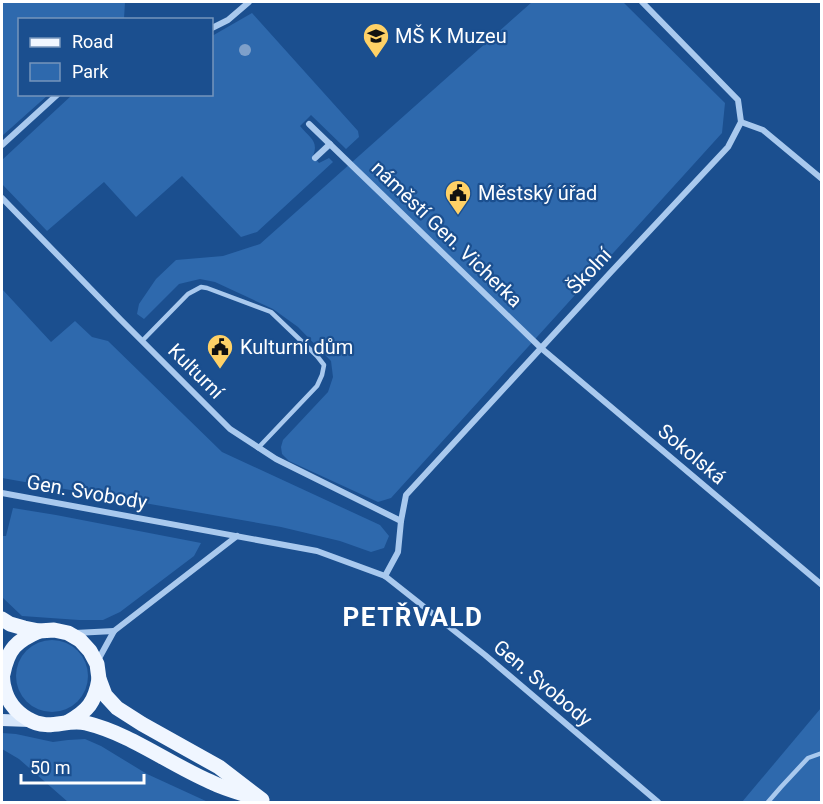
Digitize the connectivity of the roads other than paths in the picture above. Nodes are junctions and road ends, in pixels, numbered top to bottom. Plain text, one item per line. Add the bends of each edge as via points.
1 (249, 2) edge
2 (642, 2) edge
3 (213, 28) edge
4 (56, 96) edge
5 (741, 122) junction
6 (309, 124) dead end
7 (330, 144) junction
8 (2, 145) edge
9 (315, 158) dead end
10 (822, 179) edge
11 (2, 198) edge
12 (142, 341) junction
13 (541, 348) junction
14 (258, 448) junction
15 (2, 493) edge
16 (401, 521) junction
17 (237, 536) junction
18 (385, 576) junction
19 (822, 585) edge
20 (2, 619) edge
21 (39, 631) junction
22 (114, 631) junction
23 (68, 633) junction
24 (98, 672) junction
25 (2, 680) edge
26 (2, 720) edge
27 (30, 721) junction
28 (68, 722) junction
29 (822, 753) edge
30 (265, 802) edge
31 (658, 802) edge
32 (768, 802) edge

1 - 3 street
2 - 5 street via 738,100
4 - 8 street
5 - 10 street via 763,130
5 - 13 street, Školní via 728,147
6 - 7 street, náměstí Gen. Vicherka
7 - 9 street
7 - 13 street, náměstí Gen. Vicherka
11 - 12 street, Kulturní
12 - 14 street, Kulturní via 230,429
12 - 14 lane via 188,294 201,287 271,312 324,365 317,386
13 - 16 street, Školní via 406,495
13 - 19 street, Sokolská
14 - 16 street, Kulturní
15 - 17 street, Gen. Svobody
16 - 18 street, Školní via 398,552
17 - 18 street, Gen. Svobody via 317,551
17 - 22 street
18 - 31 street, Gen. Svobody
20 - 21 main road
21 - 23 main road
21 - 25 main road via 14,647 6,660
22 - 23 street
22 - 24 street
23 - 24 main road via 90,651
24 - 28 main road via 90,706
24 - 30 main road via 105,695 117,708 219,767
25 - 27 main road via 9,700
26 - 27 street
27 - 28 main road via 42,725
28 - 30 main road via 84,722 109,730 212,783
29 - 32 lane via 808,758

